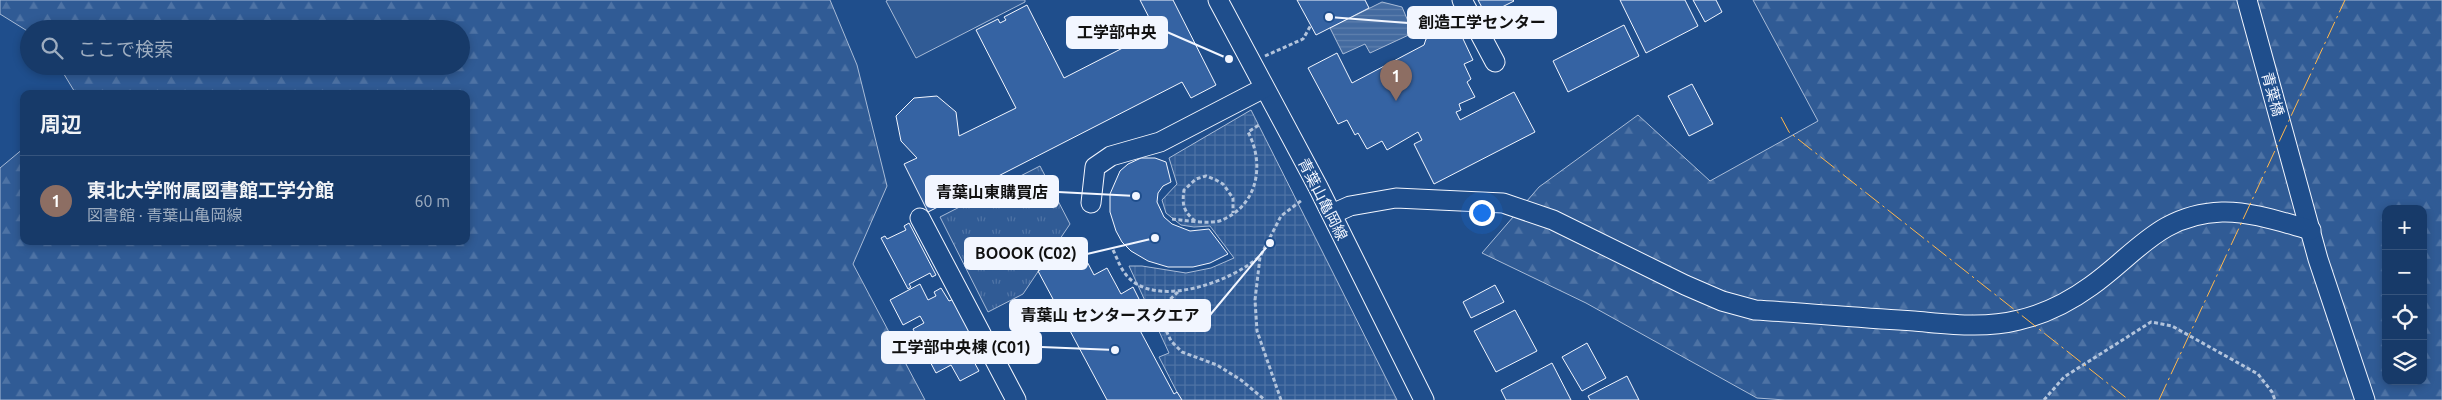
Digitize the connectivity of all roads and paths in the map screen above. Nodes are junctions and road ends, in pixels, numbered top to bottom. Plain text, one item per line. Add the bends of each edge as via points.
1 (1218, 0) edge
2 (1462, 0) edge
3 (2247, 0) edge
4 (1311, 25) dead end
5 (1495, 62) dead end
6 (1252, 64) junction
7 (1264, 88) junction
8 (1259, 125) dead end
9 (1302, 200) dead end
10 (1091, 204) dead end
11 (1233, 212) junction
12 (1332, 214) junction
13 (920, 218) dead end
14 (1172, 219) dead end
15 (1196, 221) junction
16 (2311, 230) junction
17 (1113, 250) dead end
18 (1260, 257) junction
19 (1178, 292) junction
20 (1016, 400) edge
21 (1265, 400) edge
22 (1281, 400) edge
23 (1424, 400) edge
24 (2044, 400) edge
25 (2275, 400) edge
26 (2365, 400) edge

1 - 6 street, 青葉山亀岡線
2 - 5 street
3 - 16 street, 青葉橋
4 - 6 path via 1303,39
6 - 7 street, 青葉山亀岡線
7 - 10 street via 1160,142 1111,156 1094,167
7 - 12 street, 青葉山亀岡線
8 - 11 path via 1248,132 1254,144 1256,180 1250,197
9 - 18 path via 1281,216
11 - 15 path via 1221,221
11 - 15 path via 1233,198 1223,184 1206,176 1196,179 1184,190 1182,205
12 - 16 street via 1350,206 1396,198 1503,203 1553,220 1722,301 1755,310 1980,326 2019,320 2063,304 2092,286 2149,237 2171,223 2195,215 2224,212
12 - 23 street, 青葉山亀岡線
13 - 20 street
14 - 15 path
16 - 26 street, 青葉橋
17 - 19 path via 1128,277 1153,291
18 - 19 path via 1246,268
18 - 22 path via 1255,300 1257,331
19 - 21 path via 1165,304 1163,324 1171,341 1182,352 1217,365 1242,380
24 - 25 path via 2064,377 2151,322 2172,326 2258,374

